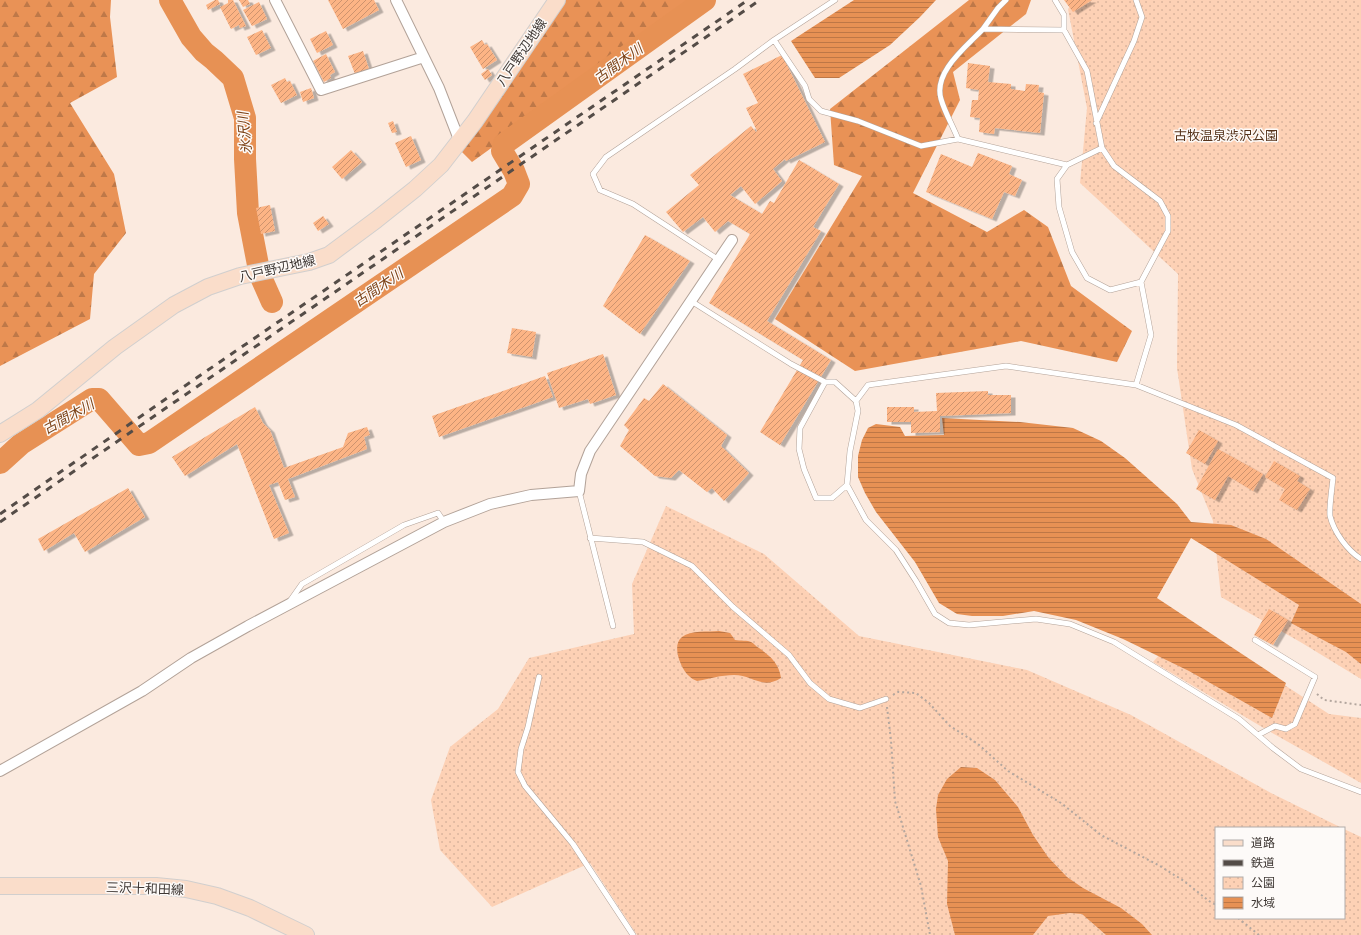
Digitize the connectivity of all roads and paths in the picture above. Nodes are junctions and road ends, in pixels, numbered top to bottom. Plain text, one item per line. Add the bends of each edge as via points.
1 (275, 0) edge
2 (396, 0) edge
3 (557, 0) edge
4 (834, 0) edge
5 (1006, 0) edge
6 (1055, 0) edge
7 (1136, 0) edge
8 (983, 29) junction
9 (1064, 30) junction
10 (774, 40) junction
11 (424, 57) junction
12 (1096, 123) junction
13 (958, 139) junction
14 (460, 142) junction
15 (1102, 148) junction
16 (1067, 165) junction
17 (732, 240) dead end
18 (719, 260) junction
19 (1141, 282) junction
20 (691, 301) junction
21 (825, 382) junction
22 (1136, 385) junction
23 (856, 401) junction
24 (0, 434) edge
25 (847, 485) junction
26 (579, 491) junction
27 (444, 522) junction
28 (590, 538) junction
29 (1361, 559) edge
30 (288, 605) junction
31 (613, 626) dead end
32 (1255, 640) dead end
33 (539, 677) dead end
34 (1311, 688) junction
35 (886, 699) junction
36 (1361, 705) edge
37 (1258, 735) junction
38 (0, 771) edge
39 (1361, 792) edge
40 (0, 886) edge
41 (1215, 904) edge
42 (1239, 919) edge
43 (306, 935) edge
44 (633, 935) edge
45 (930, 935) edge
46 (1259, 935) edge

1 - 11 street via 321,90
2 - 11 street
3 - 14 main road, 八戸野辺地線
4 - 10 lane
5 - 8 lane
6 - 9 lane via 1064,16
7 - 12 lane via 1142,17 1134,41
8 - 9 lane
8 - 13 lane via 950,64 939,85 941,99
9 - 12 lane via 1087,71
10 - 13 lane via 805,86 809,99 821,111 858,121 921,146
10 - 18 lane via 606,157 593,174 600,190 633,204
11 - 14 street via 440,88
12 - 15 lane
13 - 16 lane
14 - 24 main road, 八戸野辺地線 via 441,165 415,189 329,255 208,286 115,347 38,410
15 - 16 lane
15 - 19 lane via 1114,166 1160,201 1168,216 1168,231
16 - 19 lane via 1057,179 1059,207 1072,252 1086,278 1110,290
17 - 18 street
18 - 20 street
19 - 22 lane via 1151,335
20 - 21 lane via 791,364
20 - 26 street via 590,451 580,474
21 - 23 lane via 835,382
21 - 25 lane via 800,428 799,449 804,470 816,498 832,498
22 - 23 lane via 1006,366 868,385
22 - 29 lane via 1236,425 1333,478 1330,515 1339,536
23 - 25 lane via 858,411 850,451
25 - 37 lane via 866,520 896,550 935,614 949,623 969,625 1036,619 1070,624 1114,642 1239,719
26 - 27 street via 490,504
26 - 28 lane
27 - 30 street
27 - 30 lane via 438,513 404,525 302,584
28 - 31 lane
28 - 35 lane via 643,542 692,566 733,607 789,655 810,683 829,699 860,708
30 - 38 street via 191,658 142,691
32 - 34 lane via 1315,678
33 - 44 lane via 521,749 518,772 525,786 573,844
34 - 36 path via 1324,700
34 - 37 lane via 1295,724 1286,729 1275,726
35 - 41 path via 898,692 916,693 950,726 978,744 1008,771 1061,803 1101,835 1160,866
35 - 45 path via 896,800 921,886
37 - 39 lane via 1301,769
40 - 43 main road, 三沢十和田線 via 186,888 250,908
42 - 46 path

